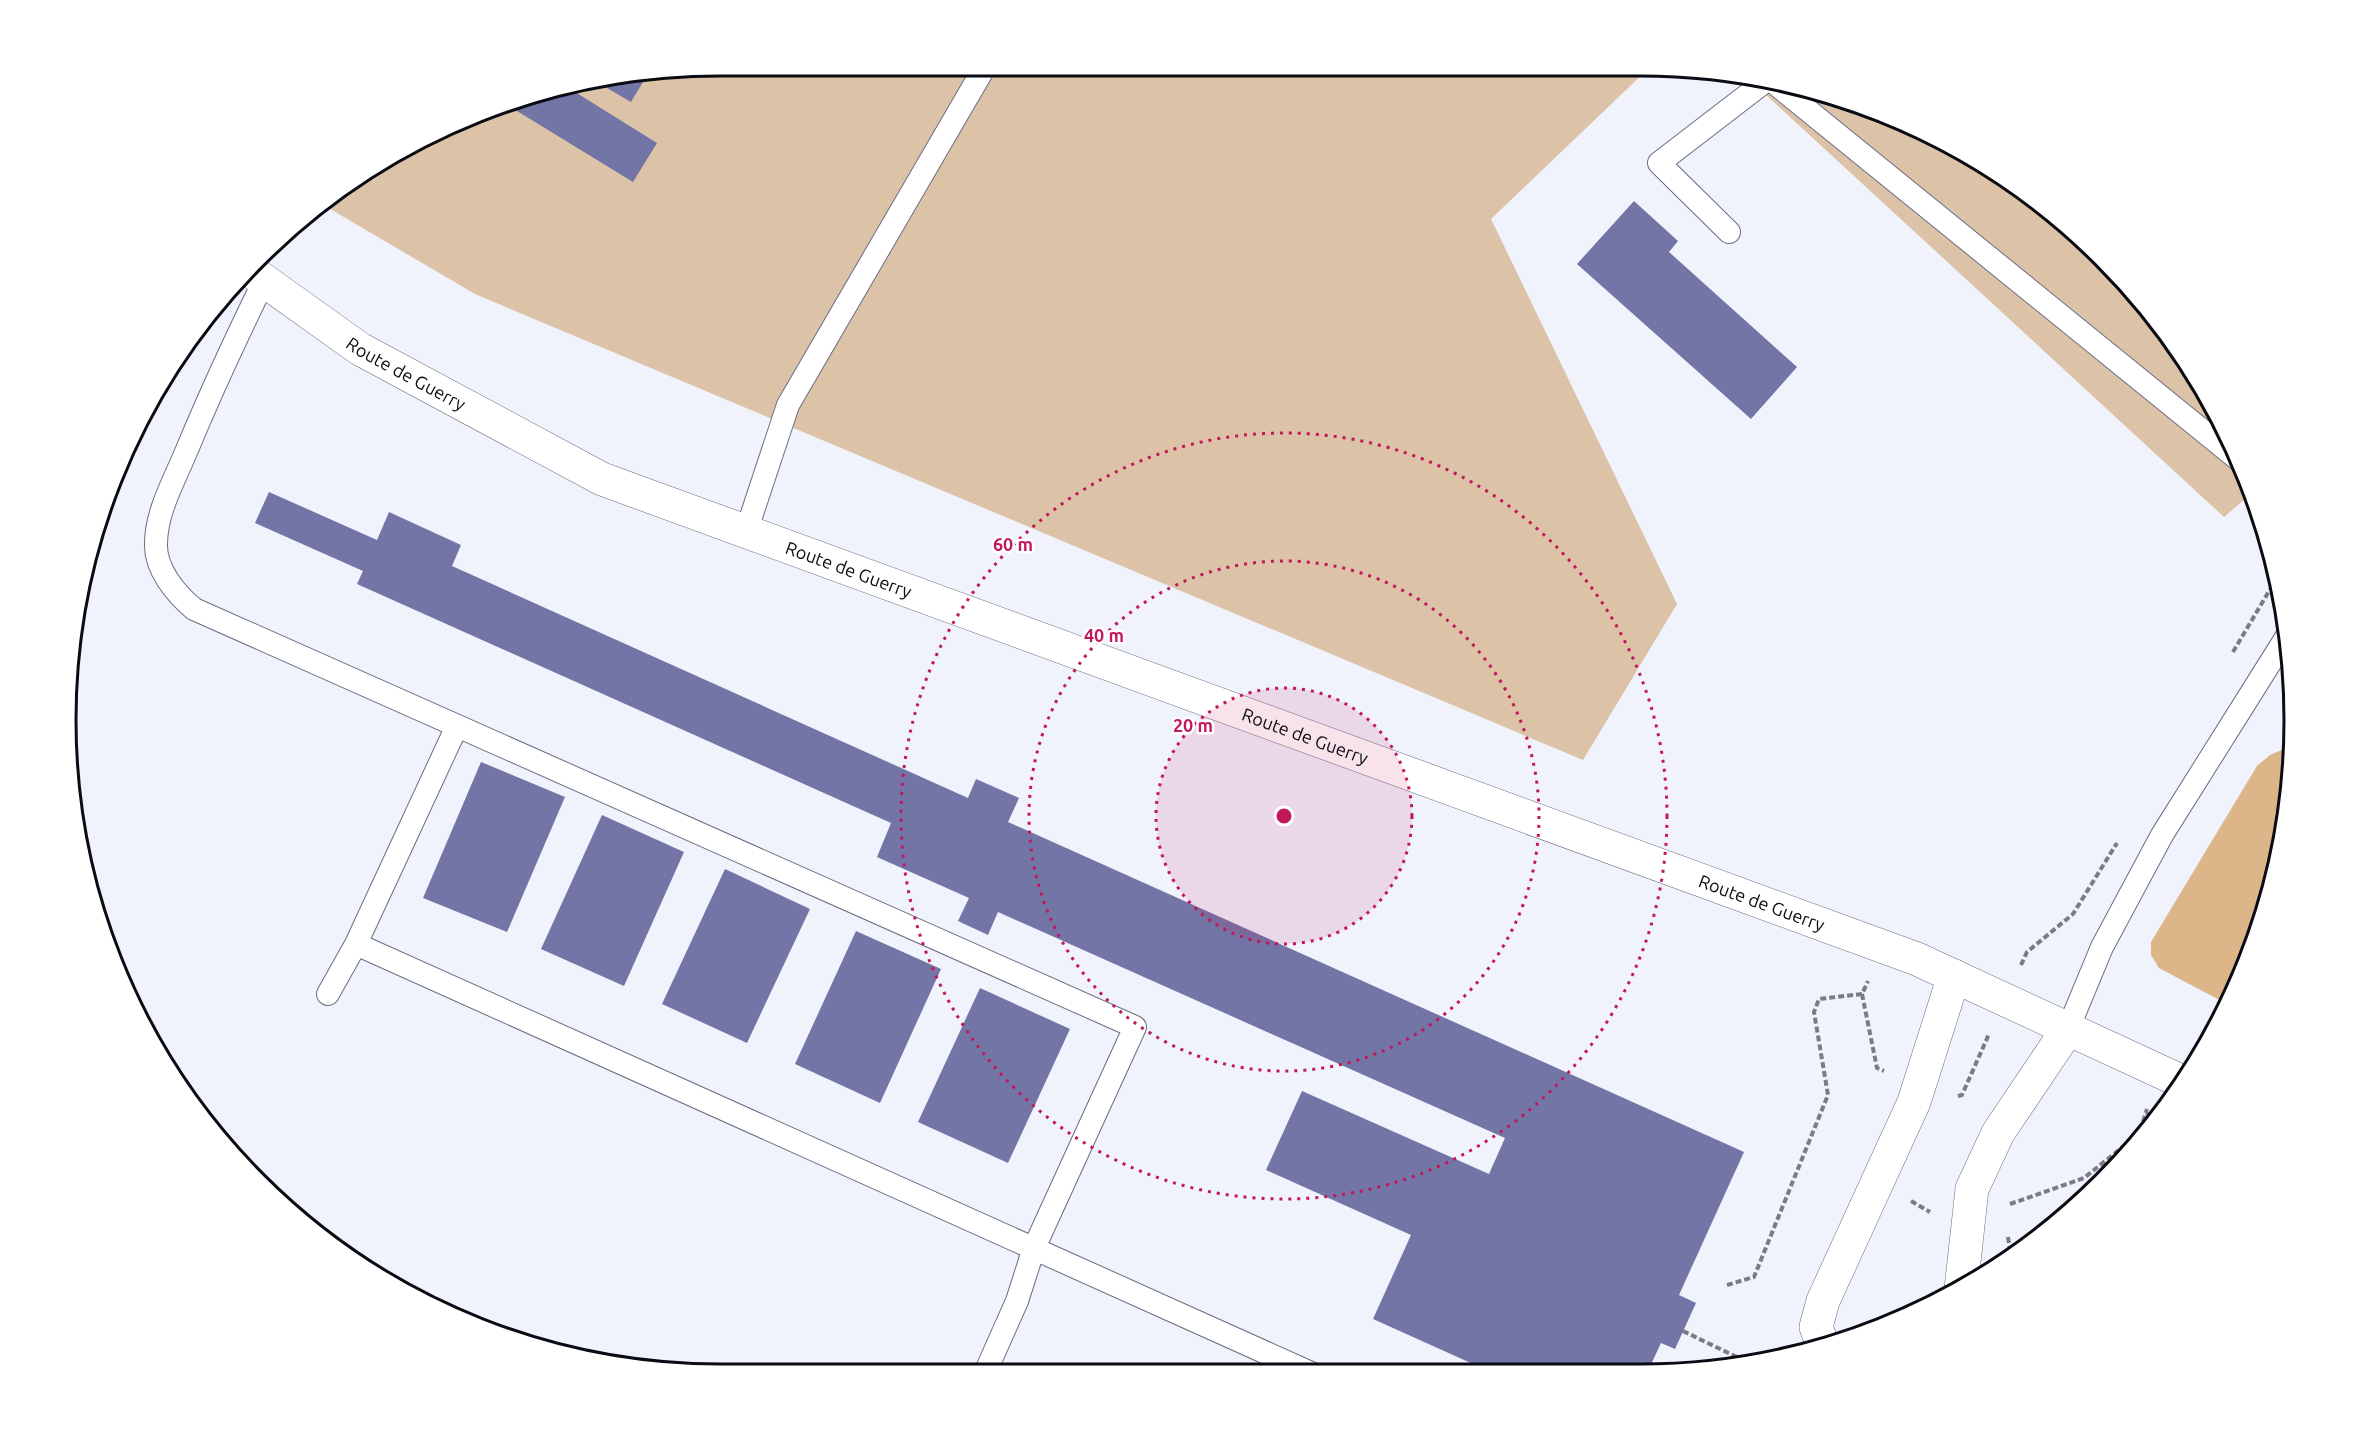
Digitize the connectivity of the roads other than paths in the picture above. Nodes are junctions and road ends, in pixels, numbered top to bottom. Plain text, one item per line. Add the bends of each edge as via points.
1 (980, 76) edge
2 (1757, 87) edge
3 (1787, 93) edge
4 (1729, 232) dead end
5 (256, 275) edge
6 (2223, 446) edge
7 (746, 532) junction
8 (2280, 647) edge
9 (457, 726) junction
10 (356, 944) junction
11 (1954, 976) junction
12 (328, 994) dead end
13 (2068, 1029) junction
14 (2172, 1077) edge
15 (1034, 1248) junction
16 (1962, 1277) edge
17 (1820, 1338) edge
18 (989, 1364) edge
19 (1293, 1364) edge

1 - 7 lane via 788,405
2 - 4 lane via 1659,163
3 - 6 lane
5 - 7 street, Route de Guerry via 360,349 602,479
5 - 9 lane via 160,513 155,546 163,570 175,592 194,609
7 - 11 street, Route de Guerry via 1883,946
8 - 13 lane via 2162,835 2102,947
9 - 10 lane
9 - 15 lane via 1134,1027
10 - 12 lane
10 - 15 lane
11 - 13 street, Route de Guerry
11 - 17 street via 1914,1102 1823,1301 1816,1327
13 - 14 street, Route de Guerry
13 - 16 street via 1998,1133 1972,1189
15 - 18 lane via 1017,1300
15 - 19 lane

